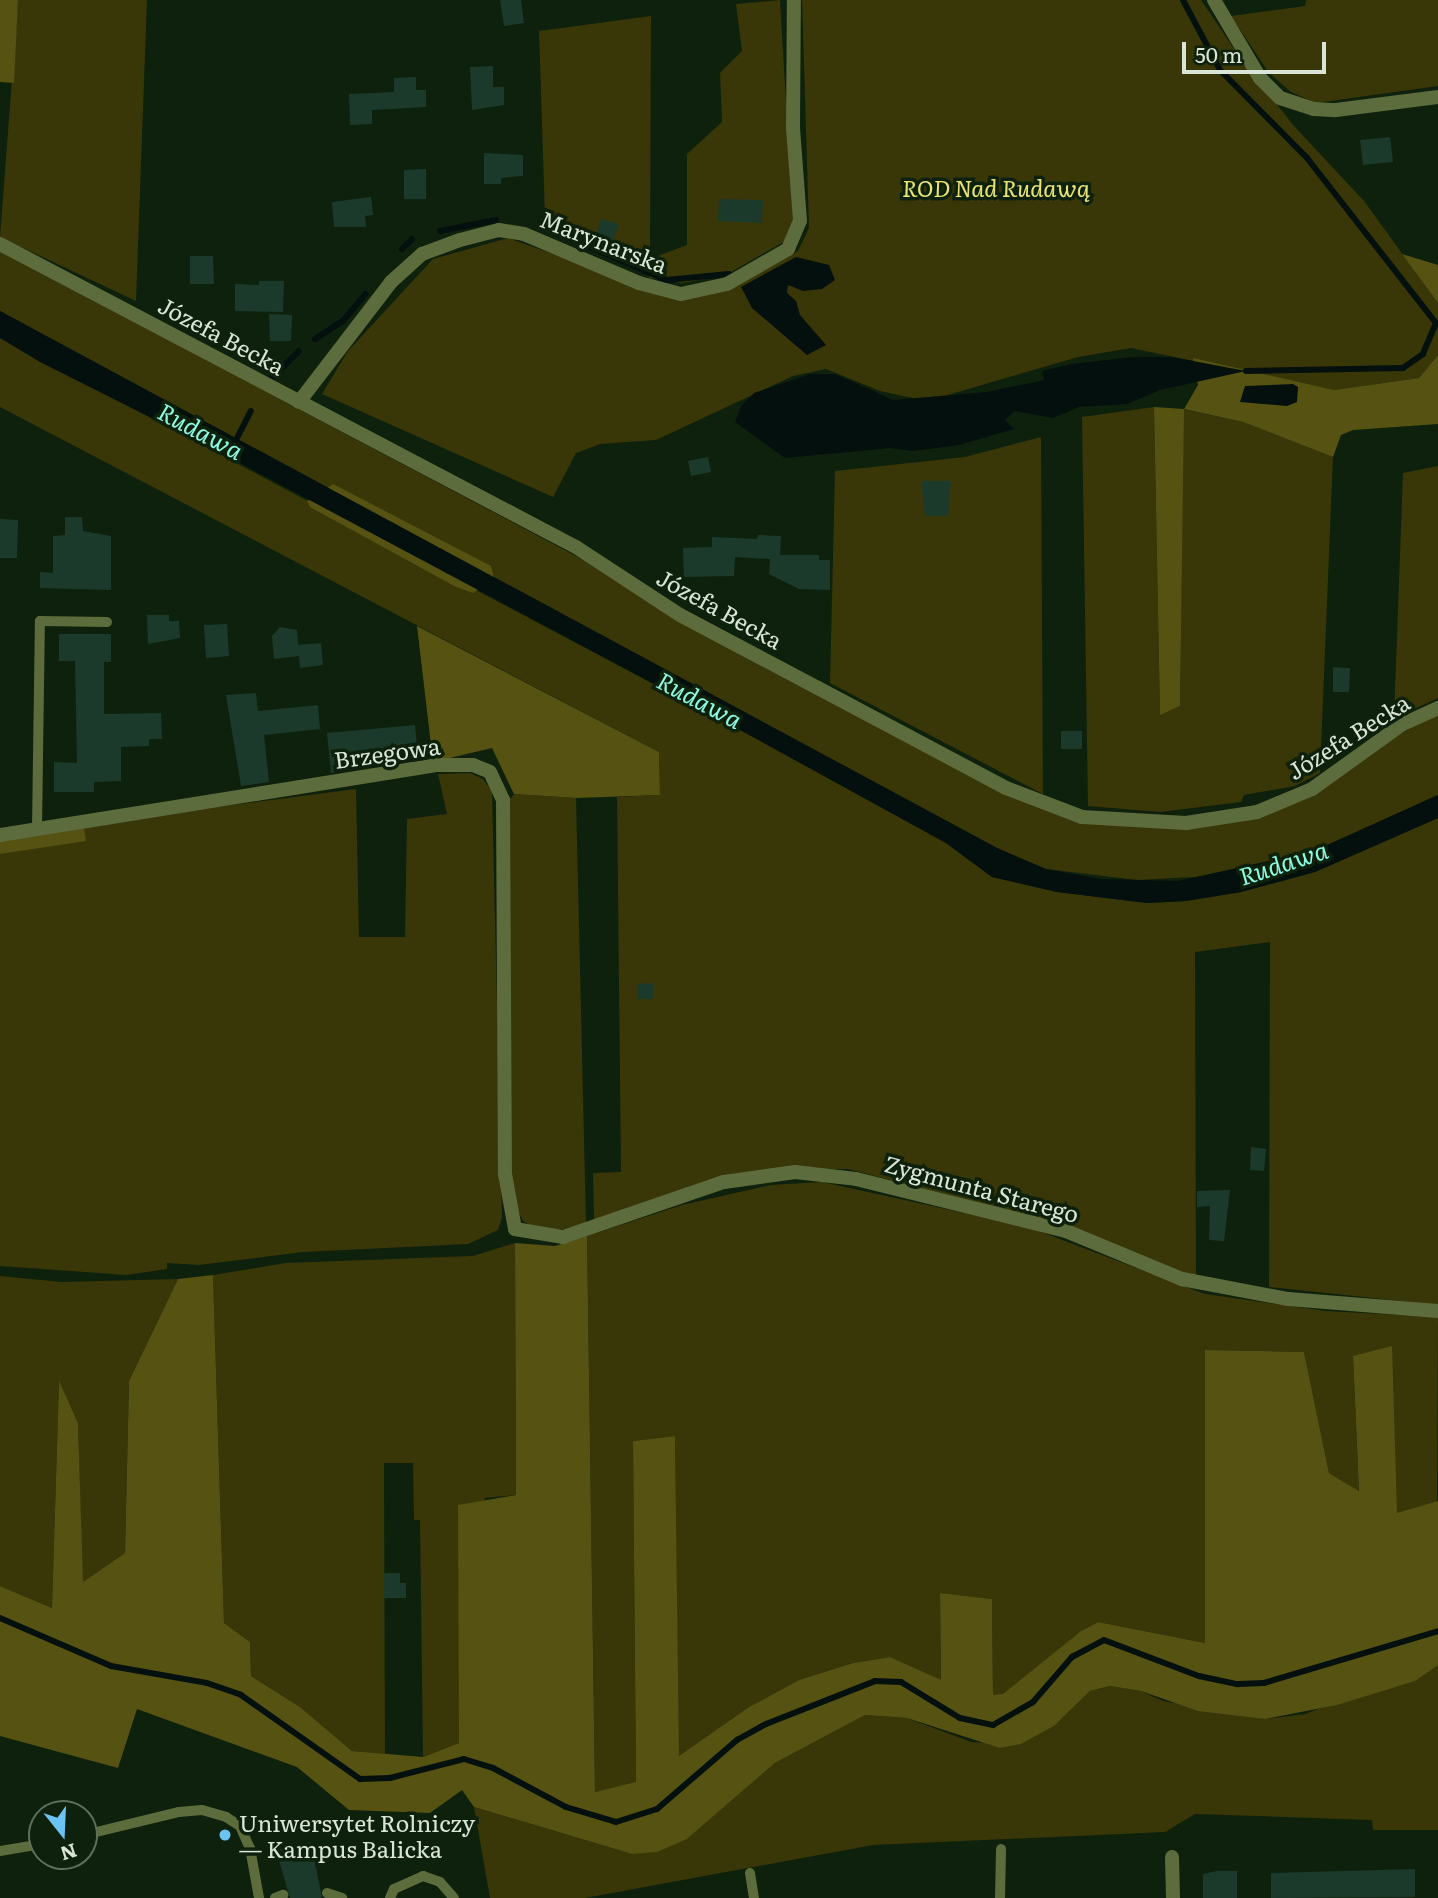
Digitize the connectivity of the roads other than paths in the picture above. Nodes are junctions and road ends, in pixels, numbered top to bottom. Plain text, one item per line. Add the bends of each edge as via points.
1 (794, 0) edge
2 (1213, 0) edge
3 (1438, 97) edge
4 (0, 244) edge
5 (299, 402) junction
6 (107, 622) dead end
7 (1438, 708) edge
8 (37, 829) junction
9 (0, 835) edge
10 (515, 1229) joint
11 (1438, 1311) edge
12 (98, 1832) edge
13 (28, 1846) edge
14 (1000, 1849) dead end
15 (0, 1851) edge
16 (1172, 1857) dead end
17 (750, 1873) dead end
18 (327, 1893) dead end
19 (258, 1898) edge
20 (342, 1898) edge
21 (390, 1898) edge
22 (454, 1898) edge
23 (754, 1898) edge
24 (1000, 1898) edge
25 (1173, 1898) edge

1 - 5 street, Marynarska via 793,128 800,221 788,248 727,284 681,294 639,283 524,234 499,230 460,240 422,254 391,282
2 - 3 street via 1260,78 1280,98 1314,109 1336,110
4 - 5 street, Józefa Becka
5 - 7 street, Józefa Becka via 576,547 680,615 783,670 1006,788 1082,817 1176,824 1257,812 1312,789 1401,725
6 - 8 lane via 40,621
8 - 9 street, Brzegowa
8 - 10 street, Brzegowa via 439,765 473,765 490,772 503,800 505,1174
10 - 11 street, Zygmunta Starego via 563,1237 724,1182 795,1172 856,1179 1066,1231 1182,1279 1288,1299
12 - 19 lane via 179,1812 202,1810 226,1817 240,1826 250,1848
13 - 15 lane
14 - 24 lane
16 - 25 street
17 - 23 lane
18 - 20 lane
21 - 22 lane via 405,1882 424,1876 440,1882

